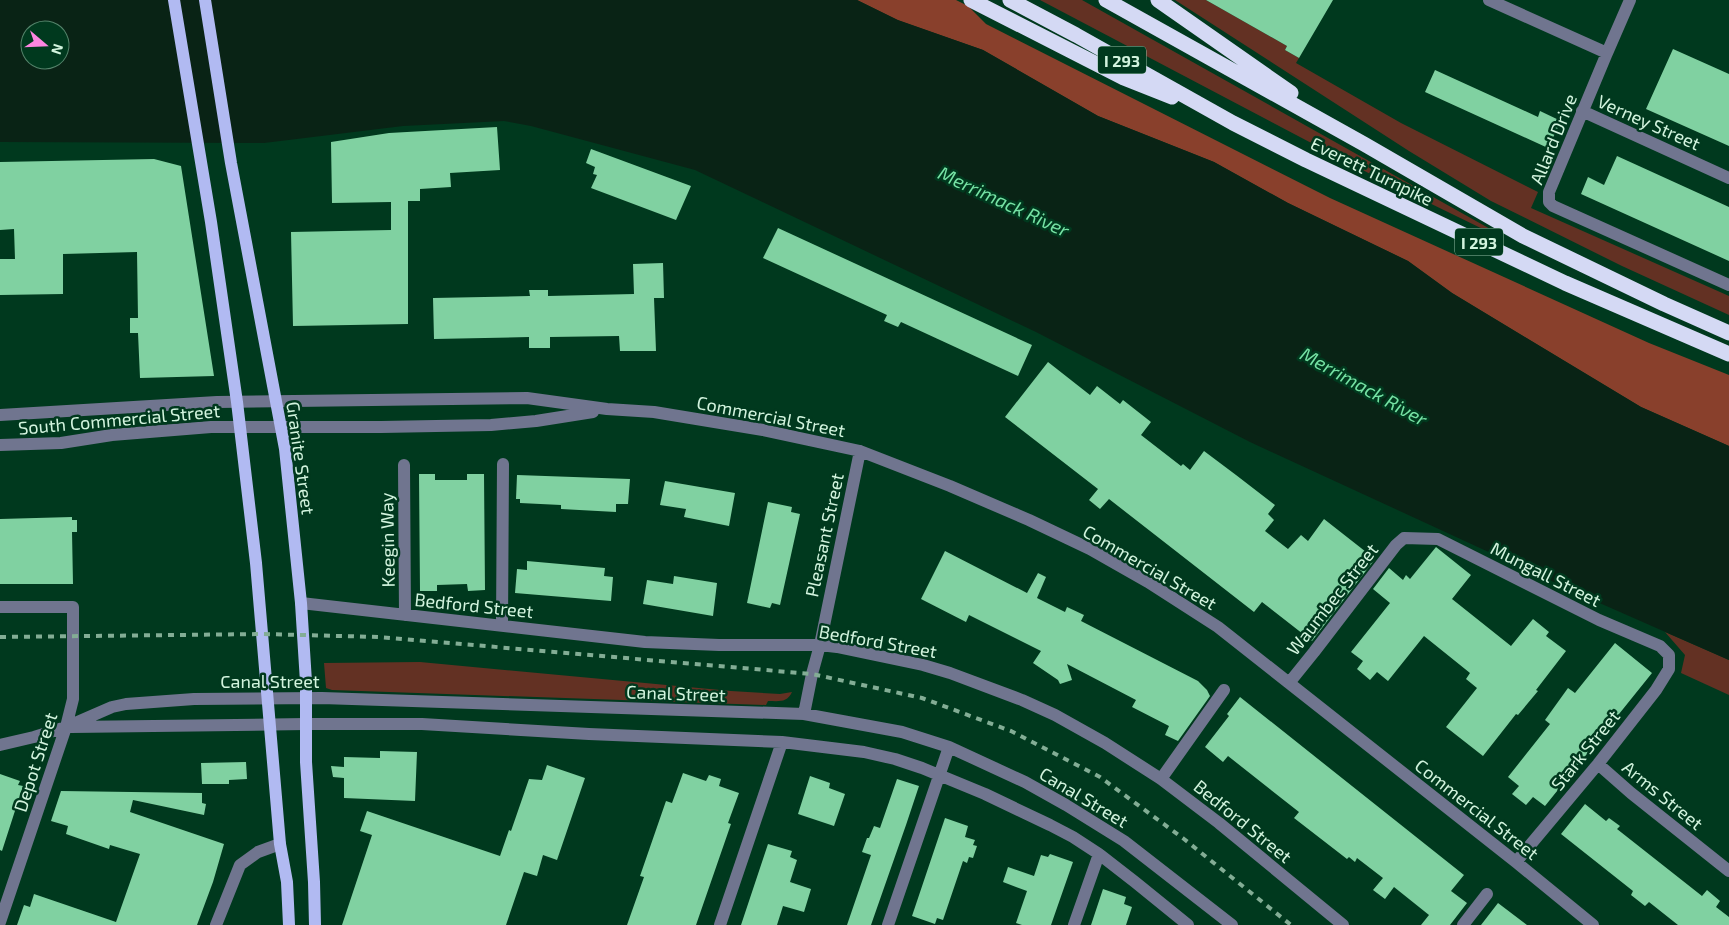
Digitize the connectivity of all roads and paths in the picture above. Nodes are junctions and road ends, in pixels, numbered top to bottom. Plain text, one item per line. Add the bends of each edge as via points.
1 (174, 0) edge
2 (205, 0) edge
3 (971, 0) edge
4 (1010, 0) edge
5 (1106, 0) edge
6 (1158, 0) edge
7 (1489, 0) edge
8 (1630, 0) edge
9 (1607, 53) junction
10 (1582, 111) junction
11 (1233, 123) junction
12 (1364, 144) junction
13 (1729, 178) edge
14 (1729, 285) edge
15 (1729, 333) edge
16 (1729, 354) edge
17 (276, 401) junction
18 (237, 402) junction
19 (607, 409) junction
20 (0, 415) edge
21 (281, 426) junction
22 (240, 427) junction
23 (0, 445) edge
24 (860, 451) junction
25 (503, 464) dead end
26 (404, 465) dead end
27 (1404, 538) joint
28 (300, 603) junction
29 (0, 608) edge
30 (405, 615) junction
31 (502, 626) junction
32 (820, 645) junction
33 (1669, 655) joint
34 (1289, 683) junction
35 (1224, 690) dead end
36 (306, 698) junction
37 (268, 699) junction
38 (804, 714) junction
39 (271, 724) junction
40 (306, 724) junction
41 (66, 727) junction
42 (782, 742) junction
43 (0, 745) edge
44 (949, 747) junction
45 (1598, 764) junction
46 (940, 775) junction
47 (1161, 779) junction
48 (280, 844) junction
49 (1098, 854) junction
50 (1516, 862) junction
51 (1729, 871) edge
52 (1487, 894) dead end
53 (0, 922) edge
54 (216, 925) edge
55 (289, 925) edge
56 (315, 925) edge
57 (720, 925) edge
58 (888, 925) edge
59 (1074, 925) edge
60 (1188, 925) edge
61 (1232, 925) edge
62 (1343, 925) edge
63 (1463, 925) edge
64 (1593, 925) edge

1 - 18 main road
2 - 17 main road, Granite Street via 231,163
3 - 11 highway via 1124,78
4 - 11 highway, Everett Turnpike / I 293
5 - 12 highway, Everett Turnpike / I 293
6 - 12 highway
7 - 9 street
8 - 9 street, Allard Drive
9 - 10 street, Allard Drive
10 - 13 street, Verney Street
10 - 14 street, Allard Drive via 1549,192 1549,202
11 - 16 highway, Everett Turnpike / I 293 via 1565,283
12 - 15 highway, Everett Turnpike / I 293 via 1523,236
17 - 18 street, Commercial Street
17 - 19 street, Commercial Street via 527,398
17 - 21 main road, Granite Street
18 - 20 street, South Commercial Street
18 - 22 main road
19 - 21 street, Commercial Street via 491,425
19 - 24 street, Commercial Street via 663,413
21 - 22 street, Commercial Street
21 - 28 main road, Granite Street
22 - 23 street, South Commercial Street via 161,431 61,443
22 - 37 main road
24 - 32 street, Pleasant Street
24 - 34 street, Commercial Street via 1029,520 1090,550 1218,627
25 - 31 street
26 - 30 street, Keegin Way
27 - 33 street, Mungall Street via 1438,539 1599,620 1660,646
27 - 34 street, Waumbec Street
28 - 30 street, Bedford Street
28 - 36 main road, Granite Street
29 - 41 street, Depot Street via 73,607 73,699
30 - 31 street, Bedford Street
31 - 32 street, Bedford Street via 659,643
32 - 38 street, Pleasant Street
32 - 47 street, Bedford Street via 923,665 982,684 1055,715 1105,742
33 - 45 street, Stark Street via 1669,669 1656,690
34 - 50 street, Commercial Street
35 - 47 street
36 - 37 street, Canal Street
36 - 38 street, Canal Street
36 - 40 main road, Granite Street
37 - 39 main road
37 - 41 street, Canal Street via 194,699 126,704
38 - 44 street, Canal Street via 902,732
39 - 40 street, Canal Street
39 - 41 street, Canal Street
39 - 48 main road
40 - 42 street, Canal Street via 422,724
40 - 56 main road, Granite Street
41 - 43 street, Canal Street
41 - 53 street, Depot Street
42 - 46 street, Canal Street via 864,752
42 - 57 street
44 - 46 street
44 - 61 street, Canal Street via 1066,805 1131,847
45 - 50 street, Stark Street
45 - 51 street, Arms Street
46 - 49 street, Canal Street via 1050,825
46 - 58 street
47 - 62 street, Bedford Street
48 - 54 street via 258,852 240,865
48 - 55 main road via 287,882
49 - 59 street
49 - 60 street, Canal Street
50 - 64 street, Commercial Street
52 - 63 street

